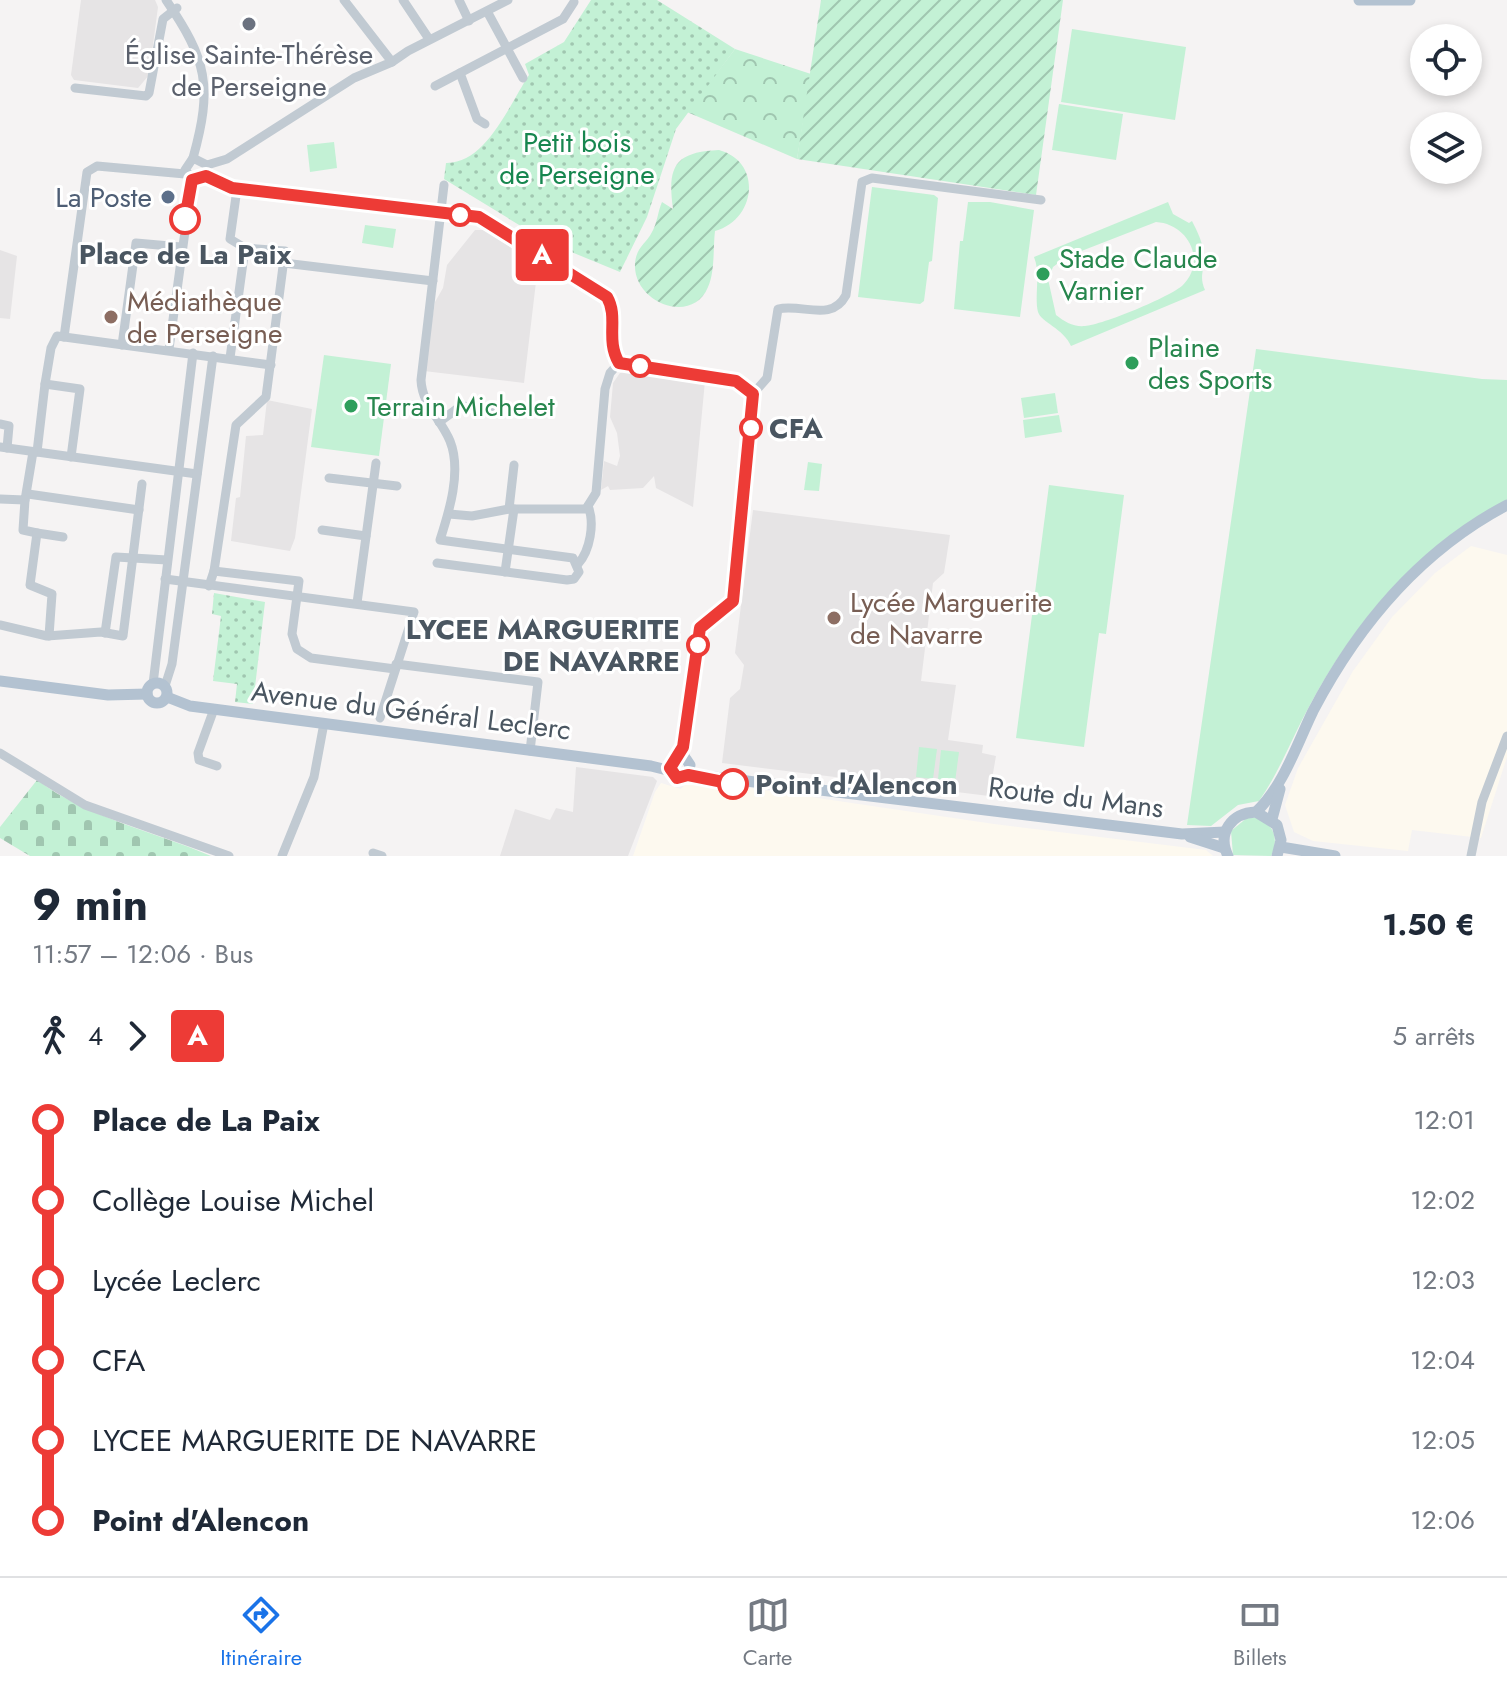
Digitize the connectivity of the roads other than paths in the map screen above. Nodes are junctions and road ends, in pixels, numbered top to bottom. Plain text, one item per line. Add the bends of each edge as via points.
1 (344, 0) edge
2 (403, 0) edge
3 (459, 0) edge
4 (1359, 0) edge
5 (1410, 0) edge
6 (505, 1) edge
7 (574, 2) dead end
8 (172, 5) edge
9 (488, 13) junction
10 (469, 21) junction
11 (429, 39) junction
12 (507, 48) junction
13 (392, 62) junction
14 (460, 73) junction
15 (523, 78) dead end
16 (435, 86) dead end
17 (75, 88) dead end
18 (485, 124) dead end
19 (202, 164) junction
20 (188, 177) junction
21 (444, 185) dead end
22 (237, 189) junction
23 (1041, 200) dead end
24 (442, 213) junction
25 (181, 247) junction
26 (245, 248) junction
27 (284, 263) junction
28 (433, 281) junction
29 (64, 337) junction
30 (122, 345) junction
31 (169, 349) junction
32 (193, 353) junction
33 (213, 356) junction
34 (230, 358) junction
35 (619, 363) junction
36 (271, 365) junction
37 (45, 384) junction
38 (753, 394) junction
39 (508, 410) dead end
40 (439, 422) junction
41 (0, 424) edge
42 (4, 448) edge
43 (35, 452) junction
44 (71, 457) junction
45 (376, 463) dead end
46 (514, 465) dead end
47 (179, 473) junction
48 (197, 474) junction
49 (329, 478) dead end
50 (374, 483) junction
51 (142, 484) dead end
52 (397, 486) dead end
53 (26, 497) junction
54 (0, 499) edge
55 (1507, 505) edge
56 (588, 506) junction
57 (512, 509) junction
58 (139, 510) junction
59 (449, 514) junction
60 (322, 530) dead end
61 (37, 533) junction
62 (366, 536) junction
63 (63, 537) dead end
64 (508, 549) junction
65 (133, 558) junction
66 (167, 560) junction
67 (437, 563) dead end
68 (579, 568) junction
69 (214, 571) junction
70 (505, 572) junction
71 (165, 579) junction
72 (183, 581) junction
73 (209, 586) junction
74 (298, 597) junction
75 (357, 603) junction
76 (0, 625) edge
77 (105, 633) junction
78 (49, 636) junction
79 (1344, 660) junction
80 (396, 666) junction
81 (0, 681) edge
82 (158, 690) junction
83 (214, 709) junction
84 (380, 718) dead end
85 (324, 723) junction
86 (1507, 736) edge
87 (530, 751) junction
88 (0, 753) edge
89 (681, 765) junction
90 (217, 766) dead end
91 (1256, 812) junction
92 (1272, 819) junction
93 (1225, 832) junction
94 (1185, 835) junction
95 (1226, 852) edge
96 (1279, 852) edge
97 (229, 856) edge
98 (282, 856) edge
99 (1335, 856) edge
100 (1471, 856) edge

1 - 13 street
2 - 11 street
3 - 10 street
4 - 5 main road
6 - 9 street
7 - 12 street via 563,19
8 - 17 street via 163,19 146,96
8 - 19 street via 197,49 204,76
9 - 10 street
9 - 12 street
10 - 11 street
11 - 13 street
12 - 14 street
12 - 15 street
13 - 19 street via 354,78 227,159
14 - 16 street
14 - 18 street via 477,119
19 - 20 street
19 - 20 street via 185,166
19 - 22 street
20 - 25 street
20 - 29 street via 97,166 87,172
21 - 24 street
22 - 24 street
22 - 26 street via 230,239
23 - 38 street via 872,178 862,182 846,295 832,310 778,309 767,378
24 - 28 street
24 - 35 street via 487,220 601,291 610,301 610,347
25 - 30 street via 136,243
25 - 31 street
26 - 27 street via 285,251
26 - 34 street
27 - 28 street
27 - 36 street
28 - 40 street via 422,393
29 - 30 street
29 - 37 street via 53,340
30 - 31 street
31 - 32 street
32 - 33 street
32 - 47 street
33 - 34 street
33 - 48 street
34 - 36 street
35 - 38 street via 736,381
35 - 56 street via 605,389 596,493
36 - 69 street via 266,397 236,425
37 - 43 street
37 - 44 street via 80,389
38 - 89 street via 733,601 700,628
39 - 40 street via 461,406
40 - 59 street via 453,455
41 - 42 street via 9,426
42 - 43 street
43 - 44 street
43 - 53 street
44 - 47 street
45 - 50 street
46 - 57 street
47 - 48 street
47 - 66 street
48 - 72 street
49 - 50 street
50 - 52 street
50 - 62 street
51 - 58 street
53 - 54 street
53 - 58 street
53 - 61 street via 23,530
55 - 79 main road via 1426,560 1382,606
56 - 57 street
56 - 68 street via 592,517
57 - 59 street
57 - 64 street
58 - 65 street
59 - 64 street via 440,540
60 - 62 street
61 - 63 street
61 - 78 street via 30,585 52,594
62 - 75 street
64 - 68 street via 573,558
64 - 70 street
65 - 66 street
65 - 77 street via 116,557
65 - 77 street via 123,636
66 - 71 street
67 - 70 street
68 - 70 street via 574,579 567,580
69 - 73 street
69 - 74 street via 299,581
71 - 72 street
71 - 82 street
72 - 73 street
72 - 82 street via 172,664
73 - 74 street
74 - 75 street
74 - 80 street via 292,634 303,655
75 - 80 street via 414,612
76 - 78 street
77 - 78 street
79 - 91 main road via 1271,795
79 - 92 main road via 1283,780
80 - 84 street
80 - 87 street via 538,682
81 - 82 main road, Avenue du Général Leclerc via 108,695
82 - 83 main road, Avenue du Général Leclerc via 190,706
83 - 85 main road, Avenue du Général Leclerc
83 - 90 street via 198,753 199,760
85 - 87 main road, Avenue du Général Leclerc
85 - 98 street via 314,777
86 - 100 street via 1482,802
87 - 89 main road, Avenue du Général Leclerc
88 - 97 street via 85,805
89 - 94 main road, Route du Mans via 723,776
91 - 92 main road
91 - 93 main road via 1237,816
92 - 96 main road via 1280,832
93 - 94 main road, Route du Mans
93 - 95 main road
94 - 95 main road, Route du Mans
96 - 99 main road

